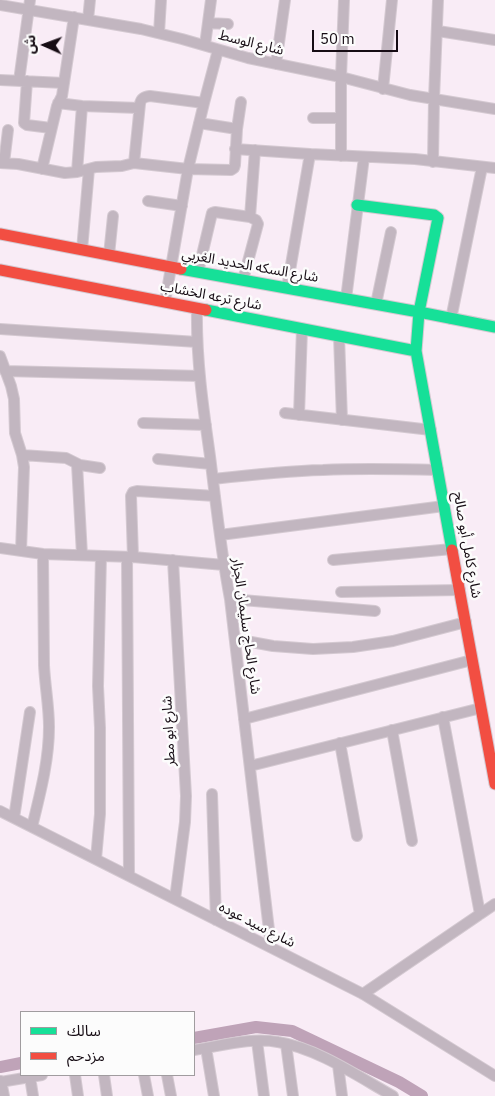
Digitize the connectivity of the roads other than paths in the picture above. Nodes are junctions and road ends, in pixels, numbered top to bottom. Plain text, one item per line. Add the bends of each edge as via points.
1 (90, 0) edge
2 (161, 0) edge
3 (210, 0) edge
4 (285, 0) edge
5 (344, 0) edge
6 (392, 0) edge
7 (438, 0) edge
8 (0, 5) edge
9 (29, 5) edge
10 (74, 18) junction
11 (88, 20) junction
12 (208, 22) junction
13 (228, 24) dead end
14 (438, 31) junction
15 (159, 33) junction
16 (495, 40) edge
17 (206, 45) junction
18 (218, 50) junction
19 (276, 64) junction
20 (341, 77) junction
21 (0, 80) edge
22 (23, 81) junction
23 (64, 83) junction
24 (383, 89) junction
25 (434, 99) junction
26 (241, 102) dead end
27 (58, 103) junction
28 (204, 103) junction
29 (82, 106) junction
30 (140, 108) junction
31 (495, 109) edge
32 (313, 118) dead end
33 (341, 118) junction
34 (199, 123) junction
35 (52, 128) junction
36 (237, 129) junction
37 (8, 130) dead end
38 (235, 149) junction
39 (255, 150) junction
40 (310, 154) junction
41 (341, 156) junction
42 (364, 157) junction
43 (434, 162) junction
44 (2, 163) edge
45 (134, 163) junction
46 (482, 167) junction
47 (89, 168) junction
48 (495, 168) edge
49 (42, 169) junction
50 (188, 169) junction
51 (77, 172) junction
52 (148, 201) dead end
53 (182, 206) junction
54 (358, 206) junction
55 (113, 216) dead end
56 (250, 218) junction
57 (391, 232) dead end
58 (0, 234) edge
59 (82, 250) junction
60 (109, 255) junction
61 (171, 267) junction
62 (0, 270) edge
63 (198, 272) junction
64 (243, 280) junction
65 (287, 288) junction
66 (346, 299) junction
67 (165, 302) junction
68 (376, 304) junction
69 (197, 308) junction
70 (418, 312) junction
71 (451, 318) junction
72 (495, 327) edge
73 (0, 329) edge
74 (302, 329) junction
75 (339, 336) junction
76 (197, 342) junction
77 (416, 351) junction
78 (0, 356) edge
79 (5, 371) junction
80 (200, 376) junction
81 (0, 386) edge
82 (11, 386) junction
83 (285, 413) dead end
84 (299, 415) junction
85 (342, 420) junction
86 (144, 423) dead end
87 (206, 425) junction
88 (431, 430) junction
89 (22, 455) junction
90 (158, 459) dead end
91 (78, 464) junction
92 (211, 464) junction
93 (100, 468) dead end
94 (438, 470) junction
95 (213, 479) junction
96 (215, 496) junction
97 (444, 506) junction
98 (220, 535) junction
99 (0, 548) edge
100 (452, 550) junction
101 (21, 551) junction
102 (43, 554) junction
103 (82, 555) junction
104 (100, 556) junction
105 (130, 557) junction
106 (173, 560) junction
107 (334, 560) dead end
108 (224, 565) junction
109 (460, 590) junction
110 (341, 592) dead end
111 (230, 599) junction
112 (375, 611) dead end
113 (466, 622) junction
114 (235, 639) junction
115 (472, 660) junction
116 (481, 708) junction
117 (30, 712) dead end
118 (443, 717) junction
119 (244, 719) junction
120 (392, 730) junction
121 (340, 743) junction
122 (250, 766) junction
123 (495, 784) edge
124 (212, 794) dead end
125 (0, 811) edge
126 (14, 818) junction
127 (32, 827) junction
128 (356, 836) dead end
129 (412, 841) dead end
130 (96, 859) junction
131 (129, 876) junction
132 (175, 899) junction
133 (495, 904) edge
134 (480, 914) junction
135 (216, 920) junction
136 (271, 947) junction
137 (363, 994) junction
138 (257, 1041) junction
139 (286, 1044) junction
140 (206, 1048) junction
141 (195, 1050) edge
142 (338, 1065) junction
143 (36, 1076) edge
144 (75, 1076) edge
145 (104, 1076) edge
146 (144, 1076) edge
147 (167, 1076) edge
148 (495, 1076) edge
149 (30, 1077) junction
150 (1, 1082) edge
151 (4, 1096) edge
152 (33, 1096) edge
153 (78, 1096) edge
154 (107, 1096) edge
155 (148, 1096) edge
156 (171, 1096) edge
157 (214, 1096) edge
158 (264, 1096) edge
159 (293, 1096) edge
160 (342, 1096) edge
161 (394, 1096) edge

1 - 11 street
2 - 15 street
3 - 12 street
4 - 19 street
5 - 20 street
6 - 24 street
7 - 14 street
8 - 9 street, شارع الوسط
9 - 10 street, شارع الوسط
9 - 22 street
10 - 11 street, شارع الوسط
10 - 23 street
11 - 15 street, شارع الوسط
12 - 13 street
12 - 17 street
14 - 16 street
14 - 25 street
15 - 17 street, شارع الوسط
17 - 18 street, شارع الوسط
18 - 19 street, شارع الوسط
18 - 28 street
19 - 20 street, شارع الوسط
20 - 24 street, شارع الوسط
20 - 33 street
21 - 22 street
22 - 23 street
22 - 35 street via 24,122
23 - 27 street
24 - 25 street, شارع الوسط
25 - 31 street, شارع الوسط
25 - 43 street
26 - 36 street
27 - 29 street
27 - 35 street
28 - 30 street via 146,96 141,100
28 - 34 street
29 - 30 street
29 - 51 street
30 - 45 street
32 - 33 street
33 - 41 street
34 - 36 street
34 - 50 street
35 - 49 street
36 - 38 street
37 - 44 street
38 - 39 street
38 - 50 street via 235,165 231,170
39 - 40 street
39 - 56 street
40 - 41 street
40 - 65 street
41 - 42 street
42 - 43 street
42 - 54 street
43 - 46 street
44 - 49 street
45 - 47 street
45 - 50 street
46 - 48 street
46 - 71 street
47 - 51 street
47 - 59 street
49 - 51 street
50 - 53 street
52 - 53 street
53 - 61 street
54 - 66 street
54 - 70 street, شارع كامل أبو صالح via 438,218
55 - 60 street
56 - 63 street via 212,213
56 - 64 street via 258,224
57 - 68 street
58 - 59 street, شارع السكه الحديد الغربي
59 - 60 street, شارع السكه الحديد الغربي
60 - 61 street, شارع السكه الحديد الغربي
61 - 63 street, شارع السكه الحديد الغربي
61 - 67 street
62 - 67 street, شارع ترعه الخشاب
63 - 64 street, شارع السكه الحديد الغربي
64 - 65 street, شارع السكه الحديد الغربي
65 - 66 street, شارع السكه الحديد الغربي
66 - 68 street, شارع السكه الحديد الغربي
67 - 69 street, شارع ترعه الخشاب
68 - 70 street, شارع السكه الحديد الغربي
69 - 74 street, شارع ترعه الخشاب
69 - 76 street, شارع الحاج سليمان الجزار
70 - 71 street, شارع السكه الحديد الغربي
70 - 77 street, شارع كامل أبو صالح
71 - 72 street, شارع السكه الحديد الغربي
73 - 76 street
74 - 75 street, شارع ترعه الخشاب
74 - 84 street
75 - 77 street, شارع ترعه الخشاب
75 - 85 street
76 - 80 street, شارع الحاج سليمان الجزار
77 - 88 street, شارع كامل أبو صالح
78 - 79 street
79 - 80 street
79 - 82 street
80 - 87 street, شارع الحاج سليمان الجزار
81 - 82 street
82 - 89 street via 15,433
83 - 84 street
84 - 85 street
85 - 88 street
86 - 87 street
87 - 92 street, شارع الحاج سليمان الجزار
88 - 94 street, شارع كامل أبو صالح
89 - 91 street via 66,458
89 - 101 street
90 - 92 street
91 - 93 street
91 - 103 street
92 - 95 street, شارع الحاج سليمان الجزار
94 - 95 street via 324,470
94 - 97 street, شارع كامل أبو صالح
95 - 96 street, شارع الحاج سليمان الجزار
96 - 98 street, شارع الحاج سليمان الجزار
96 - 105 street via 132,492
97 - 98 street
97 - 100 street, شارع كامل أبو صالح
98 - 108 street, شارع الحاج سليمان الجزار
99 - 101 street
100 - 107 street
100 - 109 street, شارع كامل أبو صالح
101 - 102 street
102 - 103 street
102 - 127 street via 44,680 49,710 49,742
103 - 104 street
104 - 105 street
104 - 130 street via 100,814
105 - 106 street
105 - 131 street
106 - 108 street
106 - 132 street, شارع ابو مطر via 186,796
108 - 111 street, شارع الحاج سليمان الجزار
109 - 110 street
109 - 113 street, شارع كامل أبو صالح
111 - 112 street
111 - 114 street, شارع الحاج سليمان الجزار
113 - 114 street via 393,641 353,647 273,646
113 - 115 street, شارع كامل أبو صالح
114 - 119 street, شارع الحاج سليمان الجزار
115 - 116 street, شارع كامل أبو صالح
115 - 119 street
116 - 118 street
116 - 123 street, شارع كامل أبو صالح
117 - 126 street
118 - 120 street
118 - 134 street
119 - 122 street, شارع الحاج سليمان الجزار
120 - 121 street
120 - 129 street
121 - 122 street
121 - 128 street
122 - 136 street, شارع الحاج سليمان الجزار
124 - 135 street
125 - 126 street, شارع سيد عوده
126 - 127 street, شارع سيد عوده
127 - 130 street, شارع سيد عوده
130 - 131 street, شارع سيد عوده
131 - 132 street, شارع سيد عوده
132 - 135 street, شارع سيد عوده
133 - 134 street
134 - 137 street
135 - 136 street, شارع سيد عوده
136 - 137 street, شارع سيد عوده
137 - 148 street, شارع سيد عوده
138 - 139 street
138 - 140 street
138 - 158 street
139 - 142 street via 308,1050
139 - 159 street
140 - 141 street
140 - 157 street
142 - 160 street
142 - 161 street
143 - 149 street
144 - 153 street
145 - 154 street
146 - 155 street
147 - 156 street
149 - 150 street
149 - 152 street
150 - 151 street

